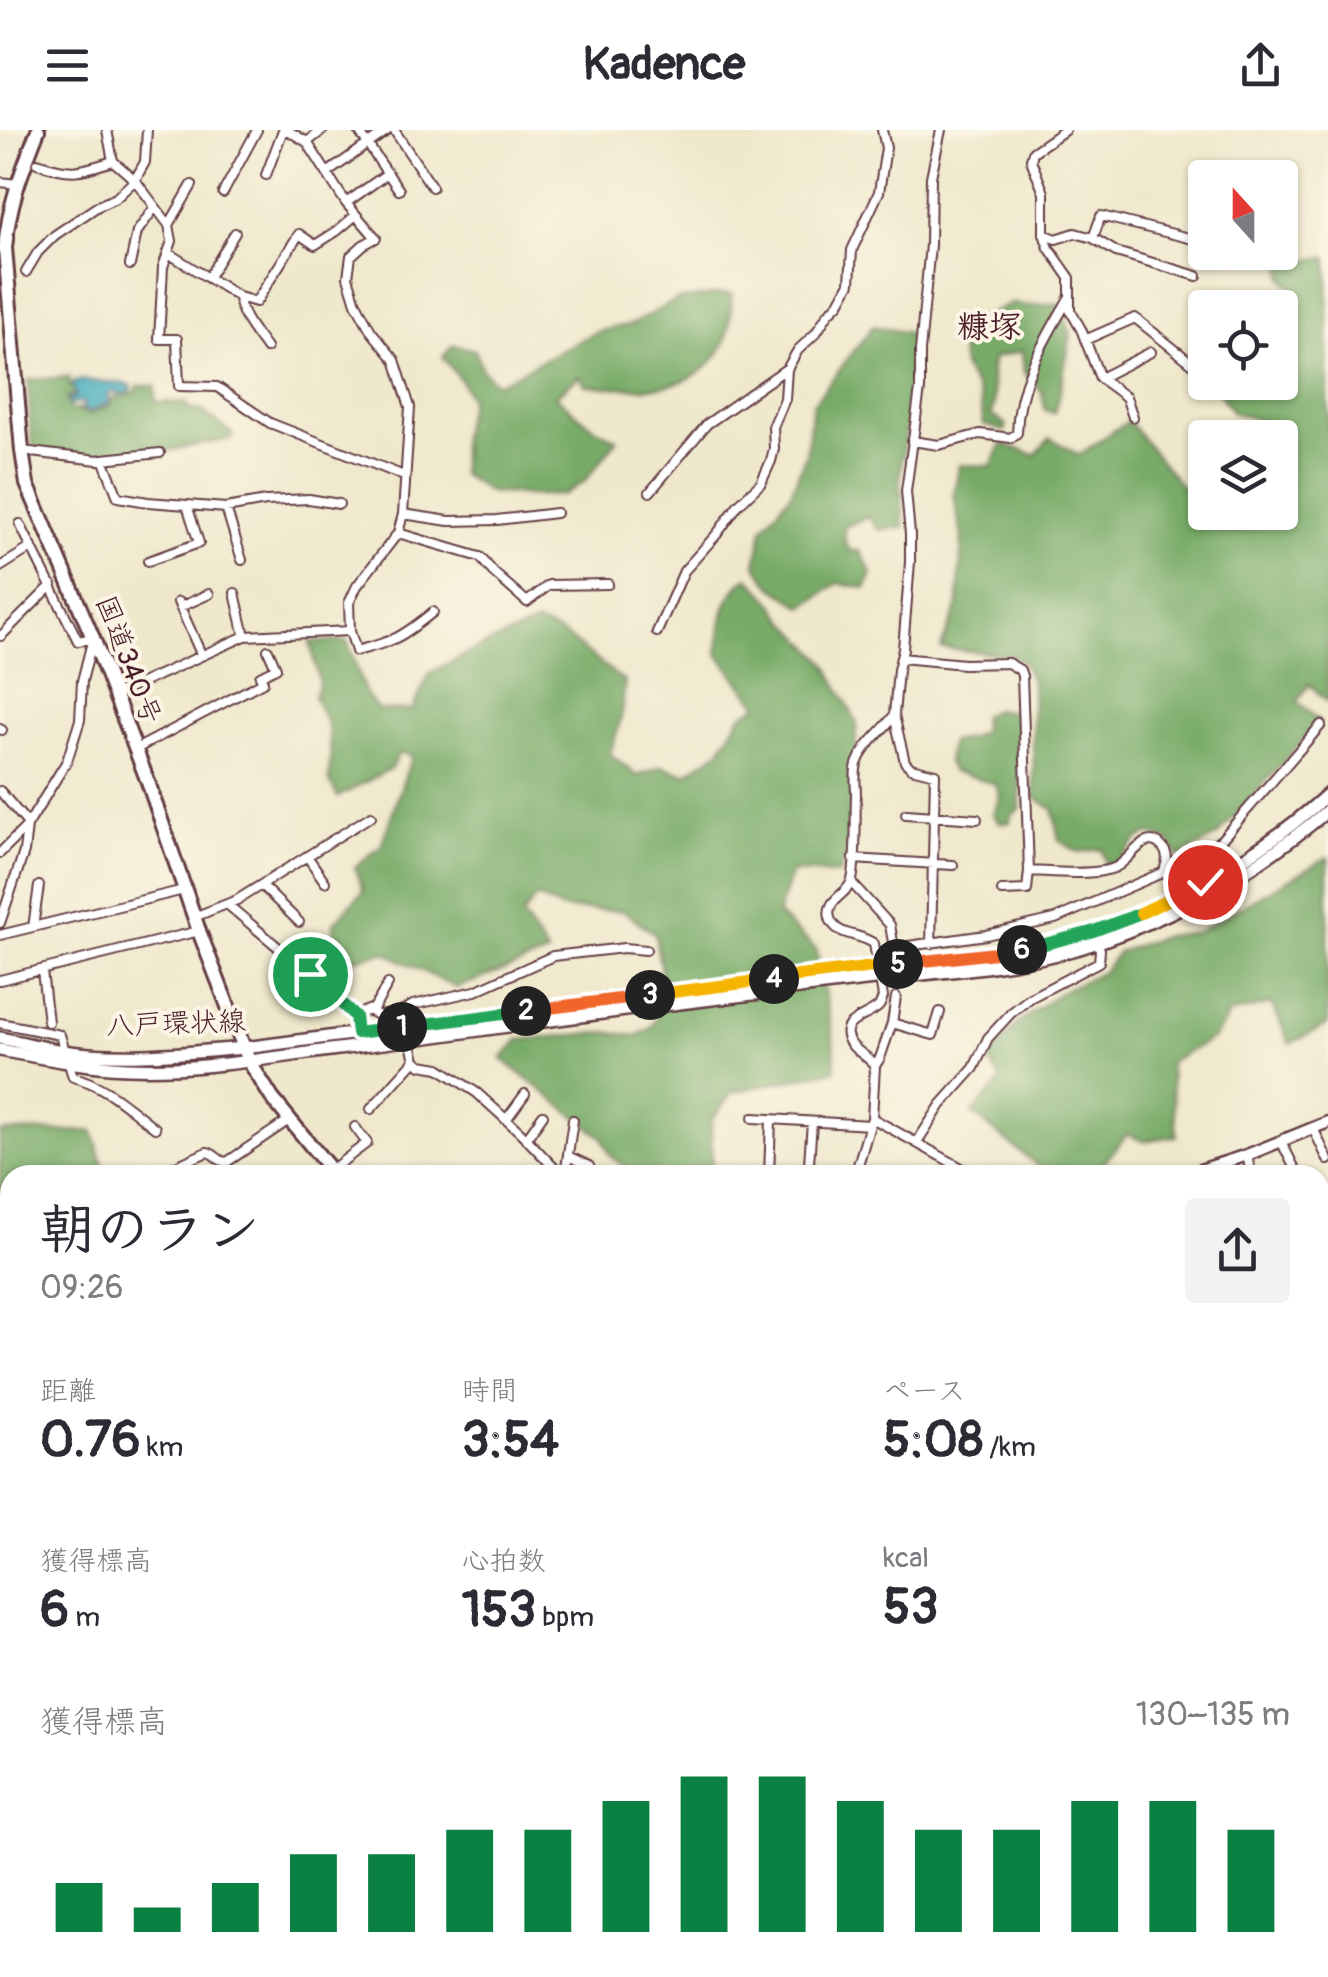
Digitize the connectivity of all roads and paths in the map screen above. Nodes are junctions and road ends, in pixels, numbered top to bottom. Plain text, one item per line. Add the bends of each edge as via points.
1 (38, 130) edge
2 (107, 130) edge
3 (148, 130) edge
4 (257, 130) edge
5 (285, 130) edge
6 (324, 130) edge
7 (358, 130) edge
8 (391, 130) edge
9 (882, 130) edge
10 (941, 130) edge
11 (1065, 130) edge
12 (1050, 133) edge
13 (307, 142) junction
14 (368, 144) junction
15 (113, 160) junction
16 (37, 163) dead end
17 (327, 173) junction
18 (388, 173) junction
19 (266, 174) dead end
20 (134, 180) junction
21 (0, 182) edge
22 (16, 184) junction
23 (192, 185) dead end
24 (432, 187) dead end
25 (400, 190) dead end
26 (224, 193) dead end
27 (346, 203) junction
28 (156, 207) junction
29 (356, 216) junction
30 (305, 222) dead end
31 (169, 225) junction
32 (235, 233) dead end
33 (299, 234) junction
34 (1044, 234) junction
35 (1093, 238) junction
36 (1188, 238) edge
37 (168, 253) junction
38 (130, 265) dead end
39 (26, 272) dead end
40 (1198, 276) dead end
41 (208, 278) junction
42 (239, 296) junction
43 (1069, 298) junction
44 (5, 303) edge
45 (1086, 340) junction
46 (266, 348) dead end
47 (1151, 352) dead end
48 (1188, 360) edge
49 (787, 369) junction
50 (1100, 378) junction
51 (1133, 417) dead end
52 (912, 442) junction
53 (22, 451) junction
54 (160, 453) dead end
55 (103, 458) junction
56 (404, 476) junction
57 (650, 492) dead end
58 (186, 504) junction
59 (339, 504) dead end
60 (226, 508) junction
61 (403, 514) junction
62 (556, 514) dead end
63 (20, 524) dead end
64 (398, 533) junction
65 (32, 547) junction
66 (242, 560) dead end
67 (148, 561) dead end
68 (0, 567) edge
69 (608, 584) dead end
70 (52, 585) junction
71 (210, 594) dead end
72 (235, 594) dead end
73 (433, 612) dead end
74 (350, 631) junction
75 (657, 632) dead end
76 (0, 636) edge
77 (245, 636) junction
78 (94, 638) junction
79 (268, 650) dead end
80 (201, 654) junction
81 (901, 658) junction
82 (115, 694) junction
83 (894, 715) junction
84 (1321, 725) dead end
85 (136, 749) junction
86 (0, 791) edge
87 (1328, 794) edge
88 (1328, 810) edge
89 (906, 814) dead end
90 (371, 816) dead end
91 (934, 816) junction
92 (977, 819) dead end
93 (27, 825) junction
94 (0, 853) edge
95 (307, 856) junction
96 (853, 859) junction
97 (932, 863) junction
98 (953, 865) dead end
99 (1029, 871) junction
100 (1164, 871) junction
101 (324, 882) dead end
102 (852, 882) junction
103 (261, 885) junction
104 (40, 886) dead end
105 (184, 890) junction
106 (1002, 891) dead end
107 (228, 905) junction
108 (1, 916) edge
109 (299, 922) dead end
110 (197, 924) junction
111 (33, 927) junction
112 (0, 936) edge
113 (1098, 942) junction
114 (930, 944) junction
115 (646, 950) dead end
116 (42, 971) junction
117 (880, 972) junction
118 (0, 980) edge
119 (388, 984) dead end
120 (896, 996) dead end
121 (368, 1010) junction
122 (940, 1012) dead end
123 (355, 1016) junction
124 (0, 1022) edge
125 (48, 1022) dead end
126 (892, 1023) junction
127 (357, 1033) junction
128 (409, 1033) junction
129 (0, 1038) edge
130 (0, 1050) edge
131 (246, 1054) junction
132 (65, 1057) junction
133 (415, 1060) junction
134 (875, 1066) junction
135 (525, 1094) dead end
136 (371, 1109) dead end
137 (543, 1115) dead end
138 (754, 1118) dead end
139 (290, 1120) junction
140 (506, 1120) junction
141 (573, 1120) dead end
142 (771, 1120) junction
143 (812, 1122) junction
144 (871, 1122) junction
145 (1328, 1122) edge
146 (355, 1127) dead end
147 (155, 1128) dead end
148 (1313, 1128) junction
149 (526, 1139) junction
150 (917, 1142) junction
151 (1281, 1142) junction
152 (1246, 1155) junction
153 (568, 1156) junction
154 (1328, 1160) edge
155 (809, 1163) dead end
156 (178, 1165) edge
157 (327, 1165) edge
158 (342, 1165) edge
159 (553, 1165) edge
160 (566, 1165) edge
161 (587, 1165) edge
162 (769, 1165) edge
163 (858, 1165) edge
164 (957, 1165) edge
165 (1219, 1165) edge
166 (1248, 1165) edge
167 (1293, 1165) edge

1 - 22 highway, 国道340号
2 - 15 street
3 - 20 street via 145,162
4 - 26 street
5 - 13 street
5 - 19 street
6 - 13 street
7 - 14 street
8 - 14 street
8 - 24 street
9 - 49 street via 879,192 852,250 850,283
10 - 52 street via 931,177
11 - 12 street
12 - 34 street via 1031,160 1044,193
13 - 17 street
14 - 17 street
14 - 18 street
15 - 16 street via 80,172
15 - 20 street
17 - 27 street
18 - 25 street
18 - 27 street
20 - 28 street
20 - 39 street via 55,235
21 - 22 street
22 - 44 highway, 国道340号 via 5,248
23 - 31 street
27 - 29 street
28 - 31 street
28 - 38 street via 137,232
29 - 33 street via 315,245
29 - 56 street via 376,238 351,256 348,277 356,303 395,360 410,407
30 - 33 street
31 - 37 street
32 - 41 street
33 - 42 street via 256,302
34 - 35 street
34 - 43 street via 1070,278
35 - 36 street via 1101,216
35 - 40 street via 1116,252
37 - 41 street
37 - 56 street via 159,339 177,339 179,386 217,386 270,423
41 - 42 street
42 - 46 street
43 - 45 street
43 - 52 street via 1042,342 1017,413 1017,433
44 - 53 highway, 国道340号
45 - 48 street via 1135,318
45 - 50 street
47 - 50 street
49 - 57 street via 707,424
49 - 75 street via 774,449 761,483 684,571
50 - 51 street via 1126,397
52 - 81 street
53 - 55 street
53 - 78 highway, 国道340号 via 40,516
54 - 55 street
55 - 58 street via 118,497
56 - 61 street
58 - 60 street
58 - 67 street via 199,543
59 - 60 street via 309,499
60 - 66 street
61 - 62 street via 449,521
61 - 64 street
63 - 65 street
64 - 69 street via 480,557 527,602 549,585
64 - 74 street via 357,586 349,603
65 - 68 street
65 - 70 street
70 - 76 street
70 - 78 street via 78,641
71 - 80 street via 179,605
72 - 77 street
73 - 74 street via 392,642 356,651
74 - 77 street
77 - 80 street
78 - 82 highway, 国道340号
78 - 93 street via 68,761
79 - 85 street via 276,668 260,676 263,682
80 - 82 street
81 - 83 street
81 - 99 street via 1008,663 1020,670
82 - 85 highway, 国道340号
83 - 91 street via 904,762 935,774
83 - 96 street via 856,770
84 - 100 street via 1221,840
85 - 105 highway, 国道340号
86 - 93 street
87 - 117 main road, 八戸環状線 via 1265,846 1145,912 1034,948
88 - 113 main road, 八戸環状線 via 1206,896
89 - 91 street
90 - 95 street
91 - 92 street
91 - 97 street
93 - 94 street
93 - 108 street
95 - 101 street
95 - 103 street
96 - 97 street
96 - 102 street
97 - 98 street
97 - 114 street
99 - 100 street via 1100,872 1152,842 1166,852
99 - 106 street via 1027,890
100 - 114 street via 1055,919
102 - 114 street via 890,925 894,948
102 - 117 street via 831,904 830,920 874,944
103 - 107 street
103 - 109 street
104 - 111 street
105 - 110 highway, 国道340号
105 - 111 street
107 - 110 street
107 - 123 street
110 - 116 street
110 - 131 highway, 国道340号
111 - 112 street
113 - 117 main road, 八戸環状線 via 986,968
113 - 150 street via 1099,962 1011,1012
115 - 121 street via 553,956 475,991 399,1014
116 - 118 street
116 - 125 street
117 - 128 main road, 八戸環状線
117 - 134 street via 880,1005 855,1019 848,1039
119 - 121 street
120 - 126 street
121 - 123 street
122 - 126 street via 934,1035
123 - 127 street
124 - 132 street via 60,1035
126 - 134 street
127 - 128 main road, 八戸環状線
127 - 131 main road, 八戸環状線
128 - 131 main road, 八戸環状線
128 - 133 street
129 - 132 main road, 八戸環状線
130 - 132 main road, 八戸環状線
131 - 132 main road, 八戸環状線
131 - 139 highway, 国道340号
132 - 147 street via 73,1077
133 - 136 street
133 - 140 street via 439,1068
134 - 144 street
135 - 140 street
137 - 149 street
138 - 142 street
139 - 156 street via 227,1162 207,1152
139 - 157 highway, 国道340号
140 - 149 street
141 - 153 street
142 - 143 street
142 - 162 street
143 - 144 street
143 - 155 street
144 - 150 street
144 - 163 street
145 - 148 street
146 - 158 street via 367,1143
148 - 151 street
148 - 154 street
149 - 159 street
150 - 164 street
151 - 152 street
151 - 167 street
152 - 165 street
152 - 166 street
153 - 160 street
153 - 161 street

